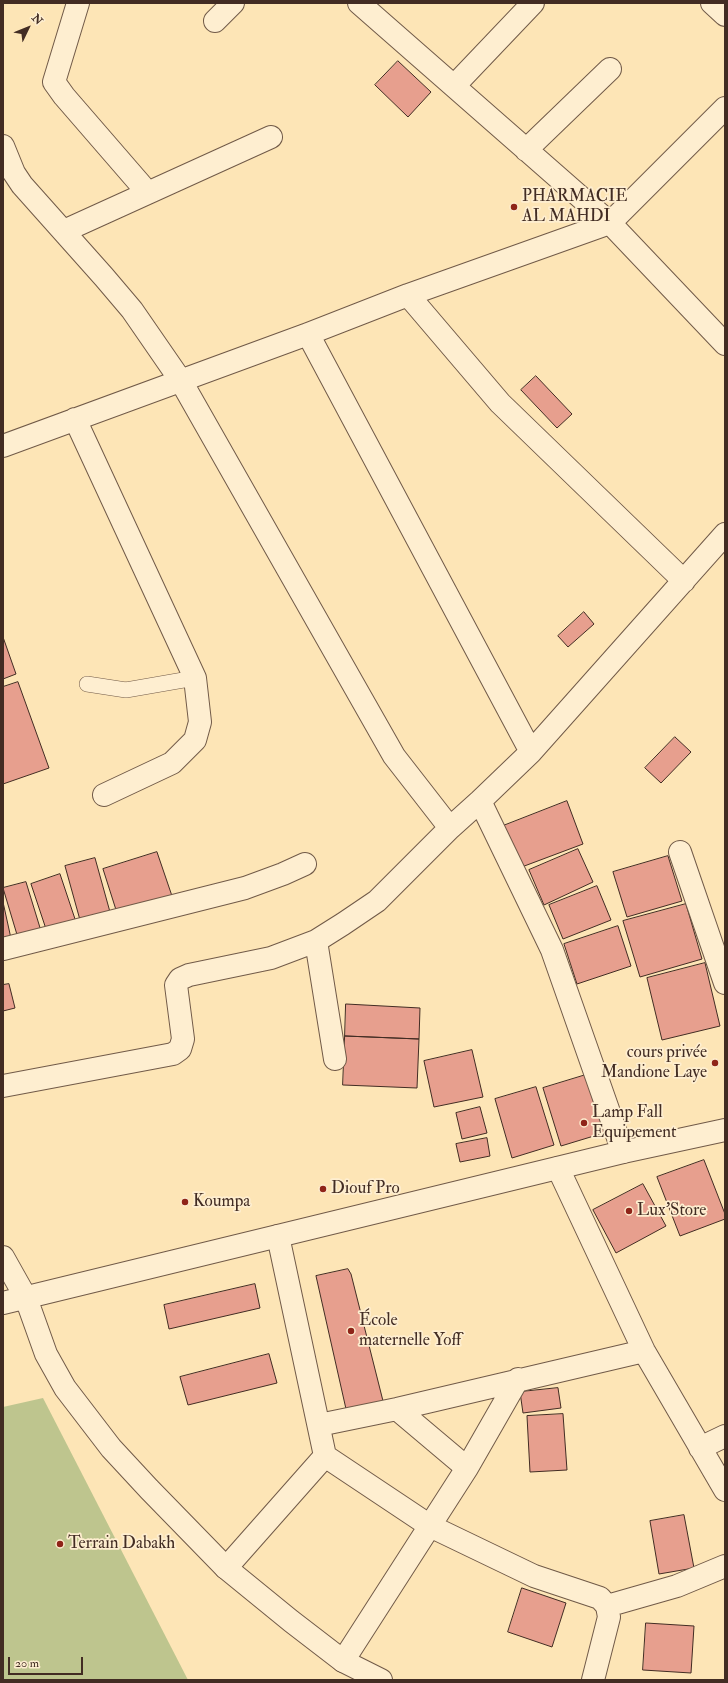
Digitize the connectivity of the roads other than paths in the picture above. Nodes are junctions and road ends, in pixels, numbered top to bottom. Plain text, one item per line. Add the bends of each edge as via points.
1 (78, 3) edge
2 (233, 3) edge
3 (359, 3) edge
4 (533, 3) edge
5 (712, 3) edge
6 (725, 15) edge
7 (215, 21) dead end
8 (610, 69) dead end
9 (454, 86) junction
10 (725, 108) edge
11 (271, 137) dead end
12 (3, 146) edge
13 (526, 150) junction
14 (148, 193) junction
15 (610, 223) junction
16 (64, 231) junction
17 (408, 295) junction
18 (308, 334) junction
19 (725, 344) edge
20 (181, 381) junction
21 (75, 420) junction
22 (3, 446) edge
23 (725, 534) edge
24 (684, 581) junction
25 (195, 678) junction
26 (87, 684) dead end
27 (531, 752) junction
28 (104, 795) dead end
29 (480, 801) junction
30 (450, 828) junction
31 (680, 852) dead end
32 (305, 864) dead end
33 (316, 941) junction
34 (3, 949) edge
35 (725, 983) edge
36 (335, 1059) dead end
37 (3, 1086) edge
38 (725, 1130) edge
39 (623, 1152) junction
40 (558, 1168) junction
41 (278, 1236) junction
42 (3, 1257) edge
43 (26, 1298) junction
44 (3, 1303) edge
45 (644, 1351) junction
46 (518, 1379) junction
47 (397, 1409) junction
48 (319, 1425) junction
49 (725, 1436) edge
50 (700, 1448) junction
51 (325, 1456) junction
52 (467, 1468) junction
53 (725, 1490) edge
54 (430, 1526) junction
55 (725, 1566) edge
56 (226, 1568) junction
57 (607, 1606) junction
58 (343, 1661) junction
59 (370, 1678) edge
60 (594, 1680) edge

1 - 14 street via 54,82
2 - 7 street
3 - 9 street
4 - 9 street
5 - 6 street
8 - 13 street
9 - 13 street
10 - 15 street
11 - 14 street
12 - 16 street via 22,186
13 - 15 street
14 - 16 street
15 - 17 street
15 - 19 street
16 - 20 street via 132,310
17 - 18 street
17 - 24 street via 500,403
18 - 20 street
18 - 27 street
20 - 21 street
20 - 30 street via 394,756
21 - 22 street
21 - 25 street
23 - 24 street
24 - 27 street
25 - 26 lane via 126,690
25 - 28 street via 200,722 194,740 172,764
27 - 29 street
29 - 30 street
29 - 39 street via 552,950
30 - 33 street via 377,901
31 - 35 street
32 - 34 street via 245,888
33 - 36 street
33 - 37 street via 271,958 180,979 176,985 183,1039 180,1049 173,1054
38 - 39 street
39 - 40 street
40 - 41 street
40 - 45 street
41 - 43 street
41 - 48 street
42 - 43 street
43 - 44 street
43 - 56 street via 46,1354 65,1388 111,1448
45 - 46 street
45 - 50 street
46 - 47 street
46 - 52 street
47 - 48 street
47 - 52 street
48 - 51 street
49 - 50 street
50 - 53 street
51 - 54 street
51 - 56 street
52 - 54 street
54 - 57 street via 534,1576 600,1598
54 - 58 street
55 - 57 street via 677,1586
56 - 58 street
57 - 60 street via 609,1617
58 - 59 street

